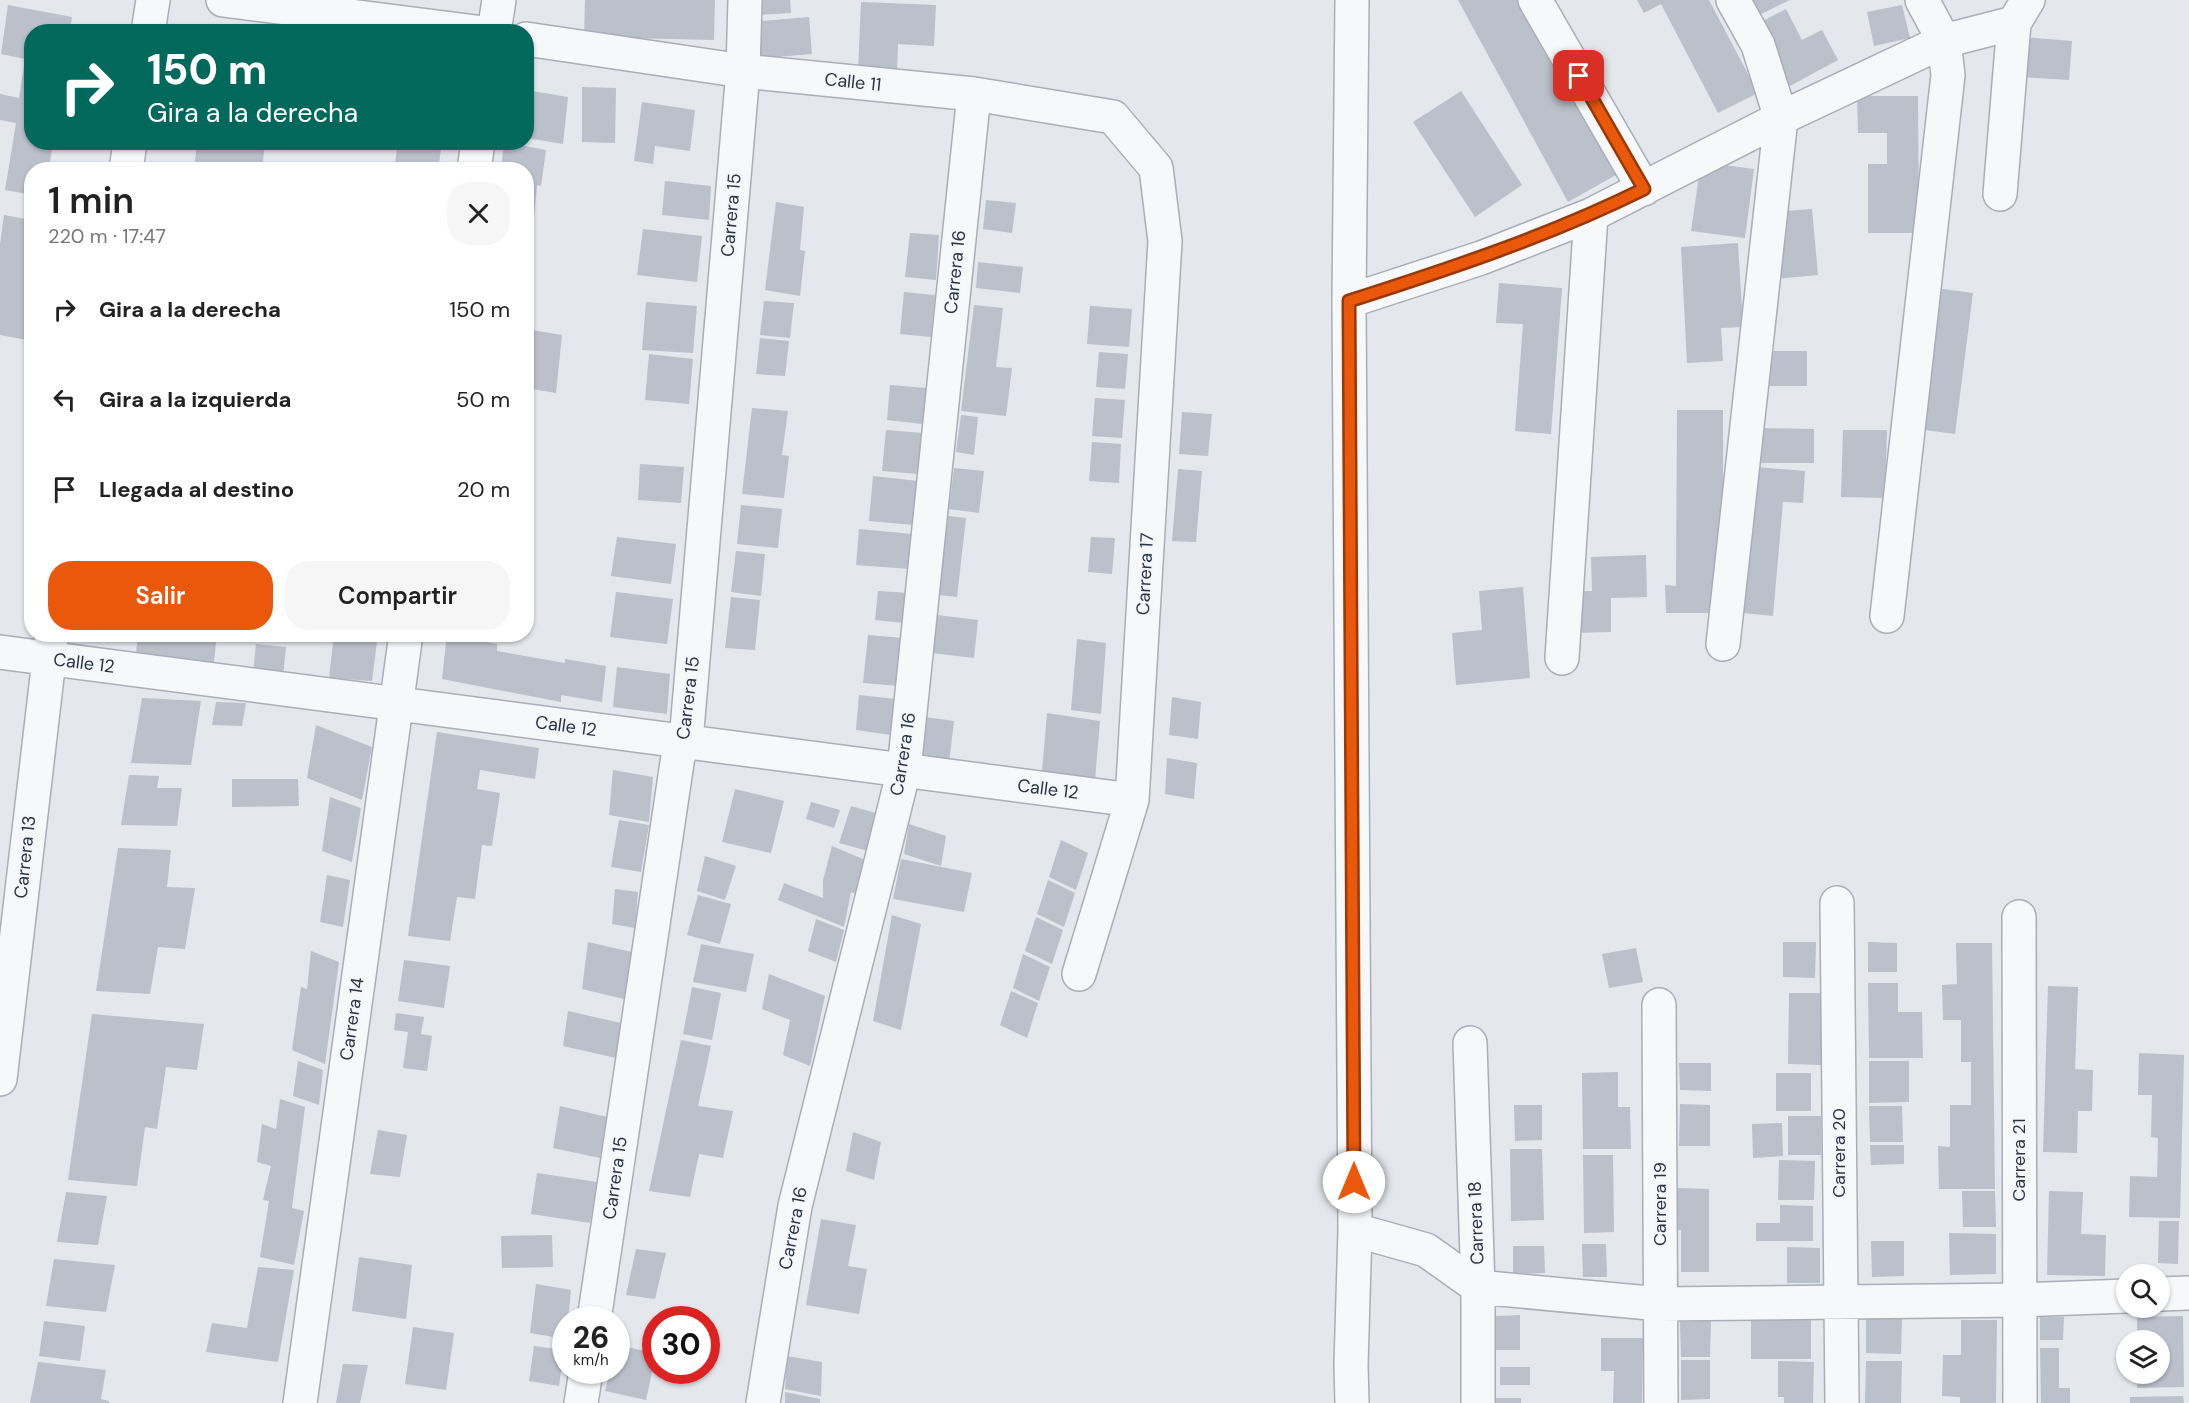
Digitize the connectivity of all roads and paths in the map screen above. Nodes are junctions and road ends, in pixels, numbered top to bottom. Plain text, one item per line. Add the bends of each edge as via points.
1 (153, 0) edge
2 (223, 0) edge
3 (499, 0) edge
4 (745, 0) edge
5 (1352, 0) edge
6 (1535, 0) edge
7 (1732, 0) edge
8 (1922, 0) edge
9 (2021, 11) edge
10 (149, 24) edge
11 (413, 24) edge
12 (495, 24) edge
13 (534, 40) edge
14 (1944, 41) junction
15 (743, 71) junction
16 (974, 94) junction
17 (1781, 118) junction
18 (1156, 168) joint
19 (1644, 189) junction
20 (2000, 194) dead end
21 (1591, 215) junction
22 (1349, 301) junction
23 (1887, 616) dead end
24 (405, 642) edge
25 (1723, 645) dead end
26 (50, 646) edge
27 (0, 652) edge
28 (1562, 658) dead end
29 (396, 703) junction
30 (686, 741) junction
31 (904, 770) junction
32 (1132, 800) junction
33 (1837, 903) dead end
34 (2019, 917) dead end
35 (1079, 974) dead end
36 (1659, 1005) dead end
37 (1470, 1043) dead end
38 (0, 1079) edge
39 (1355, 1230) junction
40 (1478, 1287) junction
41 (2189, 1293) edge
42 (2170, 1294) edge
43 (2116, 1296) edge
44 (2020, 1300) junction
45 (1840, 1302) junction
46 (1660, 1304) junction
47 (596, 1306) edge
48 (584, 1384) edge
49 (300, 1403) edge
50 (581, 1403) edge
51 (764, 1403) edge
52 (1352, 1403) edge
53 (1478, 1403) edge
54 (1661, 1403) edge
55 (1842, 1403) edge
56 (2020, 1403) edge

1 - 10 street
2 - 11 street
3 - 12 street
4 - 15 street, Carrera 15
5 - 22 street
6 - 19 street
7 - 17 street via 1758,45
8 - 14 street
9 - 14 street
9 - 20 street
13 - 15 street, Calle 11
14 - 17 street
14 - 23 street via 1948,75
15 - 16 street, Calle 11
15 - 30 street, Carrera 15
16 - 18 street, Calle 11 via 1113,117
16 - 31 street, Carrera 16
17 - 19 street
17 - 25 street
18 - 32 street, Carrera 17 via 1165,241
19 - 21 street
21 - 22 street via 1481,258
21 - 28 street
22 - 39 street
24 - 29 street, Carrera 14
26 - 27 street, Calle 12
26 - 29 street, Calle 12
26 - 38 street, Carrera 13
29 - 30 street, Calle 12
29 - 49 street, Carrera 14
30 - 31 street, Calle 12
30 - 47 street, Carrera 15 via 678,756
31 - 32 street, Calle 12
31 - 51 street, Carrera 16 via 795,1206
32 - 35 street, Carrera 17
33 - 45 street, Carrera 20
34 - 44 street, Carrera 21
36 - 46 street, Carrera 19
37 - 40 street, Carrera 18
39 - 40 street via 1426,1250
39 - 52 street
40 - 46 street
40 - 53 street, Carrera 18
41 - 42 street
43 - 44 street
44 - 45 street
44 - 56 street, Carrera 21
45 - 46 street
45 - 55 street, Carrera 20
46 - 54 street, Carrera 19
48 - 50 street

